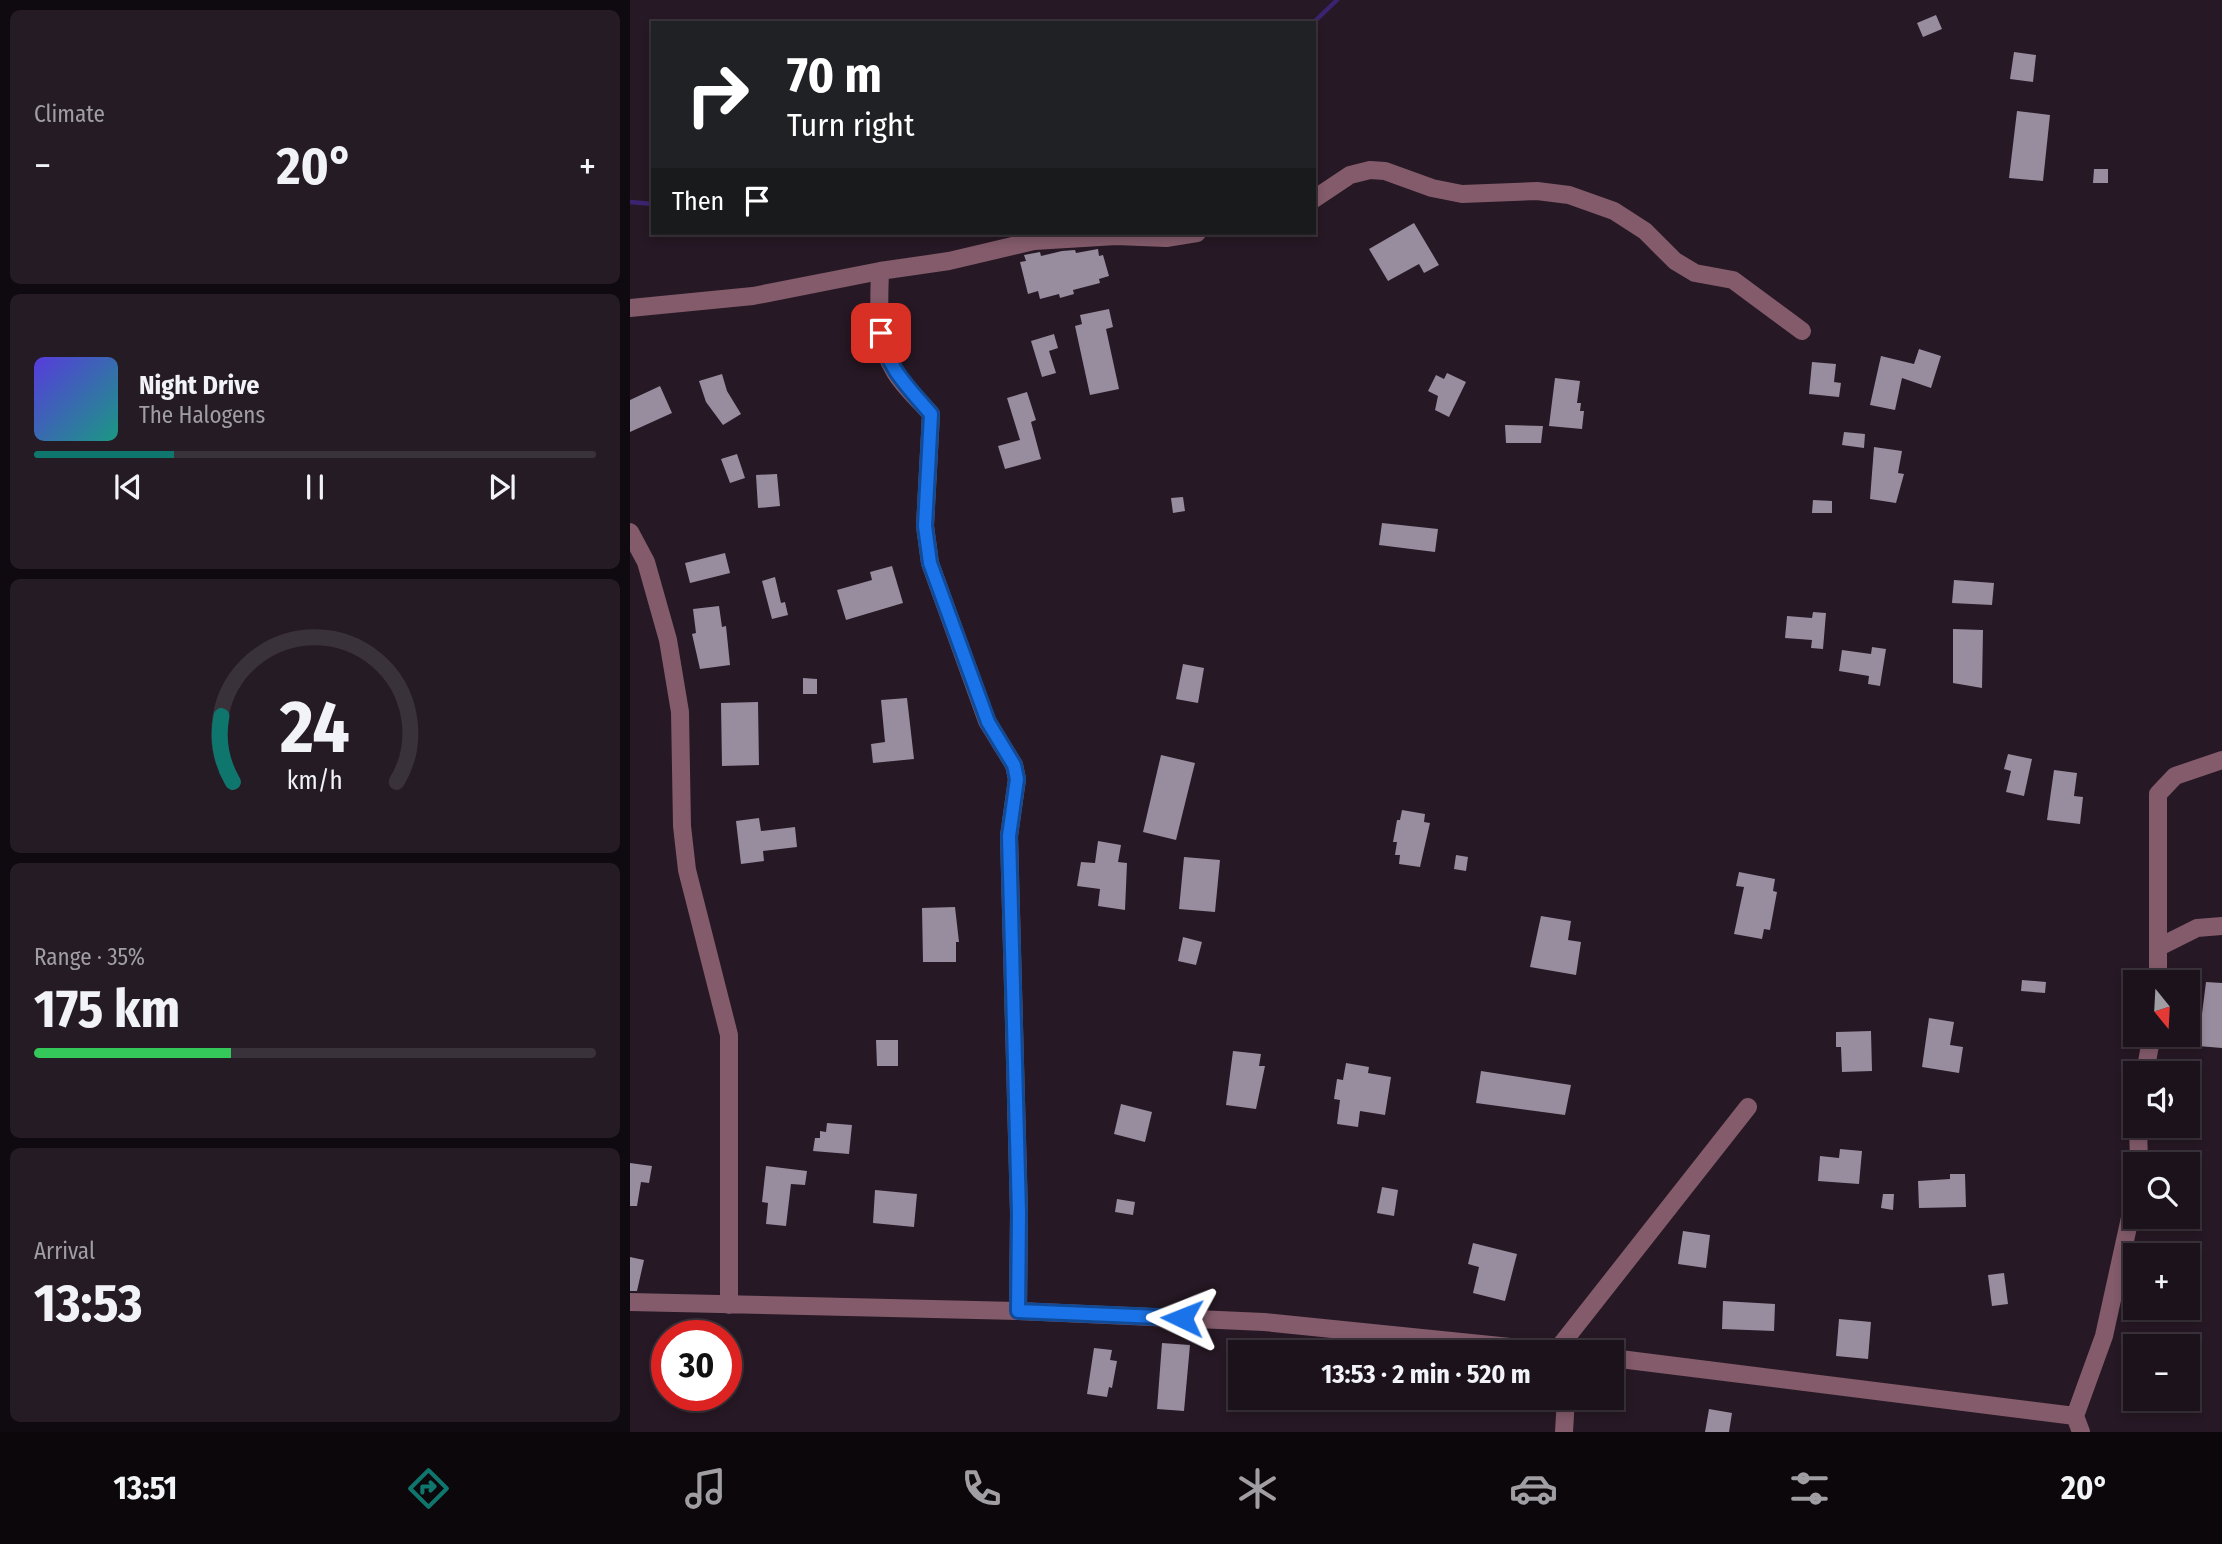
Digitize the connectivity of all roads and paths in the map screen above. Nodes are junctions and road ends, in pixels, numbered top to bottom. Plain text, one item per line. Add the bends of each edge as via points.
1 (1316, 197) edge
2 (1185, 235) edge
3 (880, 271) junction
4 (630, 308) edge
5 (1802, 331) dead end
6 (630, 533) edge
7 (2222, 761) edge
8 (2222, 926) edge
9 (2159, 947) junction
10 (2158, 970) edge
11 (1748, 1107) dead end
12 (2128, 1229) edge
13 (630, 1302) edge
14 (730, 1305) junction
15 (1018, 1311) junction
16 (1443, 1340) edge
17 (1571, 1340) edge
18 (1624, 1360) edge
19 (1565, 1410) edge
20 (2078, 1424) edge
21 (1564, 1432) edge

1 - 5 street via 1350,175 1370,170 1462,194 1537,191 1569,195 1614,211 1695,273 1733,280
2 - 3 street via 1034,242
3 - 4 street via 753,296
3 - 15 street via 884,350 896,374 931,414 925,526 930,563 988,722 1008,752 1017,779 1009,836
6 - 14 street via 646,562 668,640 680,712 685,859 729,1035
7 - 9 street via 2175,776 2158,794
8 - 9 street via 2197,928
9 - 10 street
11 - 17 street
12 - 20 street
13 - 14 street
14 - 15 street
15 - 16 street via 1264,1322
18 - 20 street
19 - 21 street

